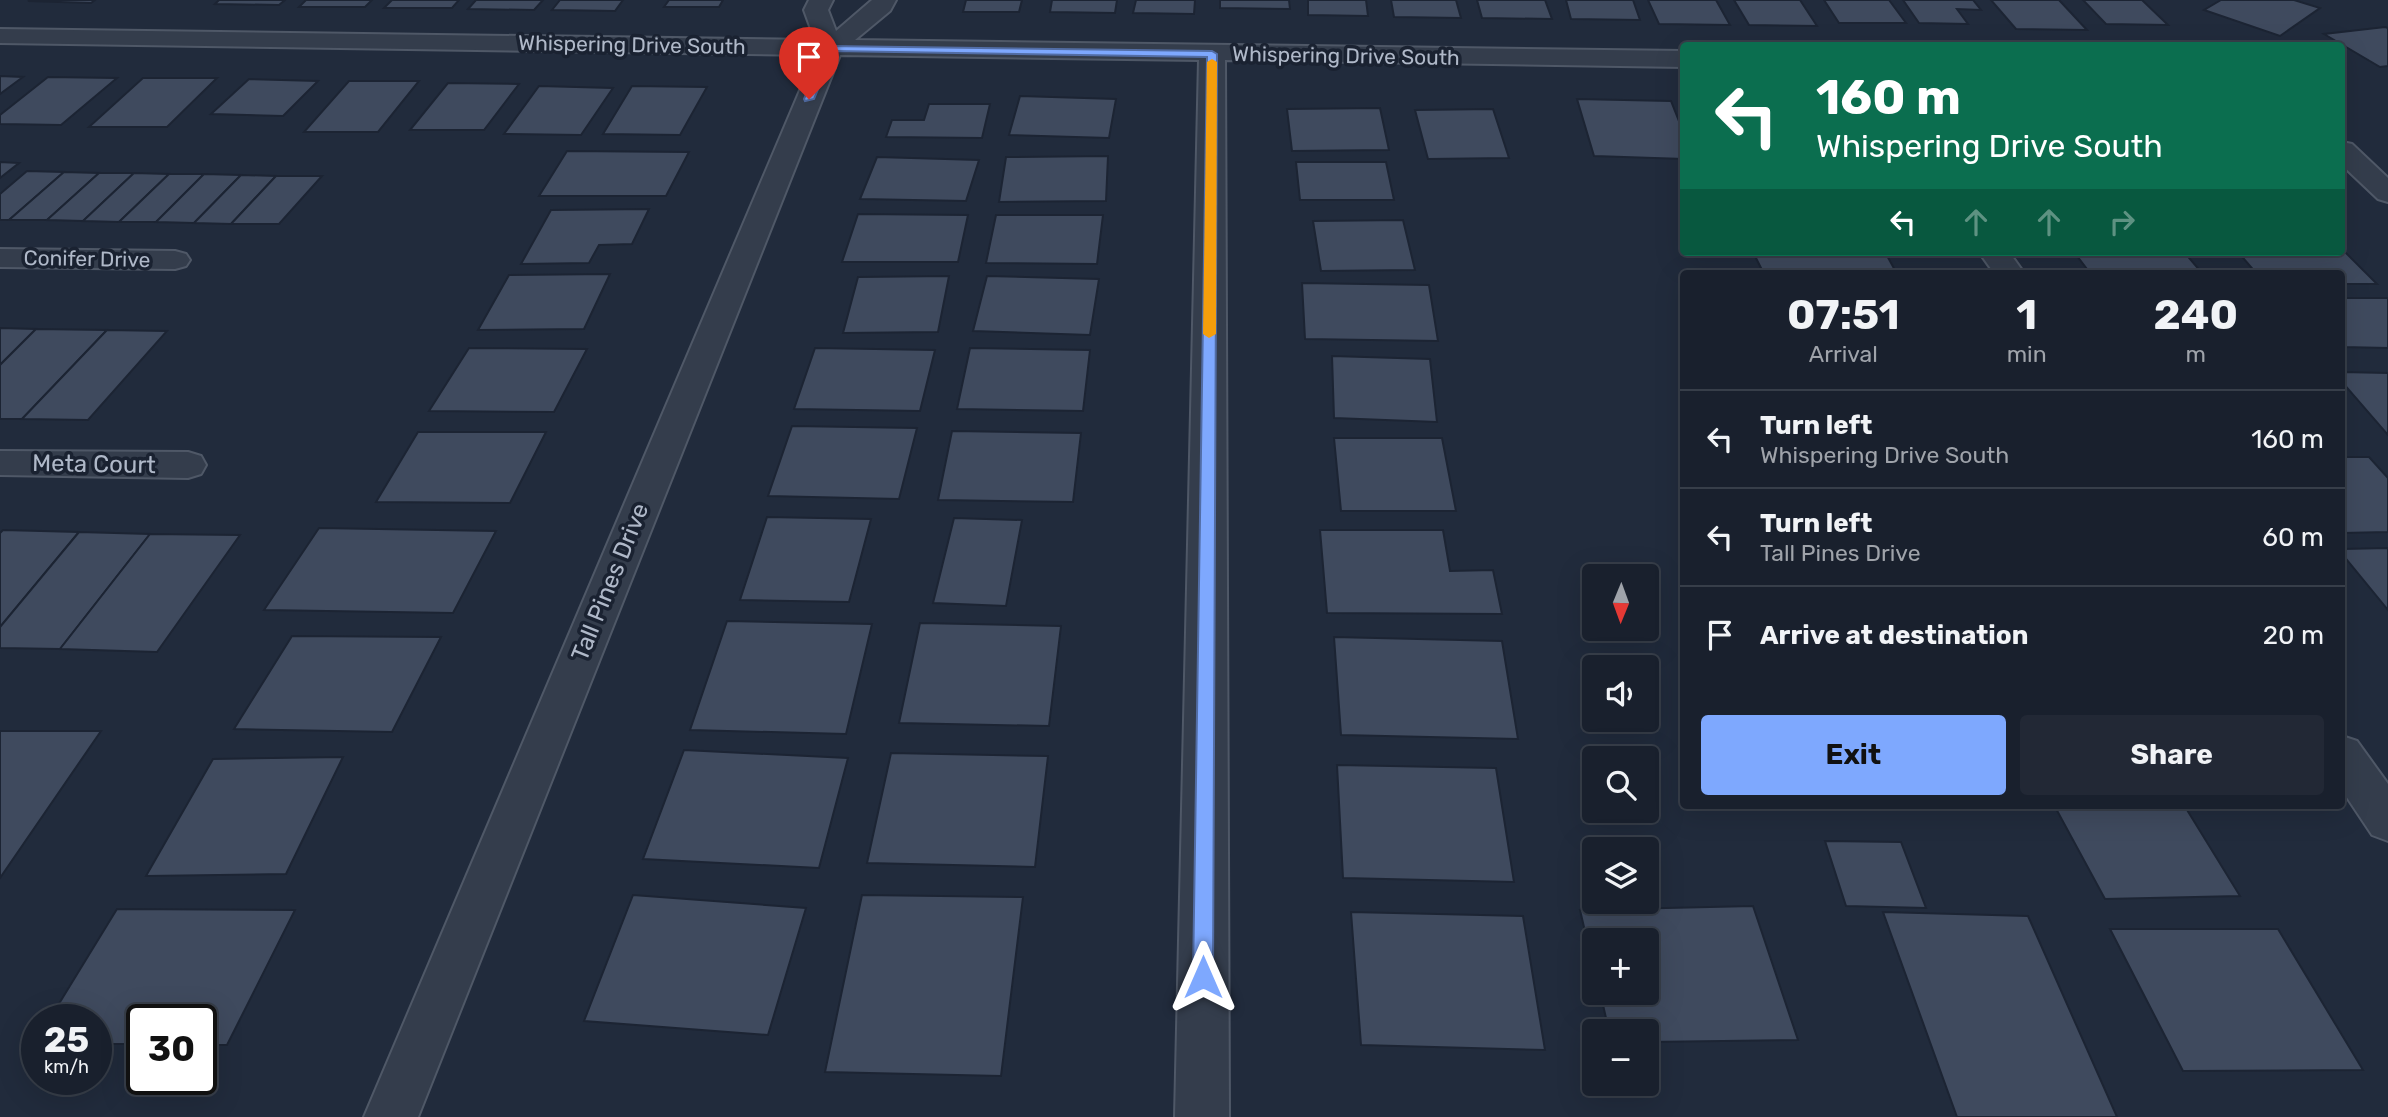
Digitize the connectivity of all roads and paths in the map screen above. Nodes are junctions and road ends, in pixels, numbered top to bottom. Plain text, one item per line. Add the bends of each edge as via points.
1 (821, 0) edge
2 (884, 0) edge
3 (0, 36) edge
4 (830, 48) junction
5 (1212, 54) junction
6 (1680, 59) edge
7 (2345, 153) edge
8 (2388, 193) edge
9 (0, 258) edge
10 (175, 260) dead end
11 (0, 463) edge
12 (188, 465) dead end
13 (2345, 758) edge
14 (2388, 821) edge
15 (391, 1117) edge
16 (1202, 1117) edge

1 - 4 street via 816,10
2 - 4 street, Tall Pines Drive
3 - 4 street, Whispering Drive South
4 - 5 street, Whispering Drive South
4 - 15 street, Tall Pines Drive
5 - 6 street, Whispering Drive South
5 - 16 street
7 - 8 street
9 - 10 street, Conifer Drive
11 - 12 street, Meta Court
13 - 14 street

